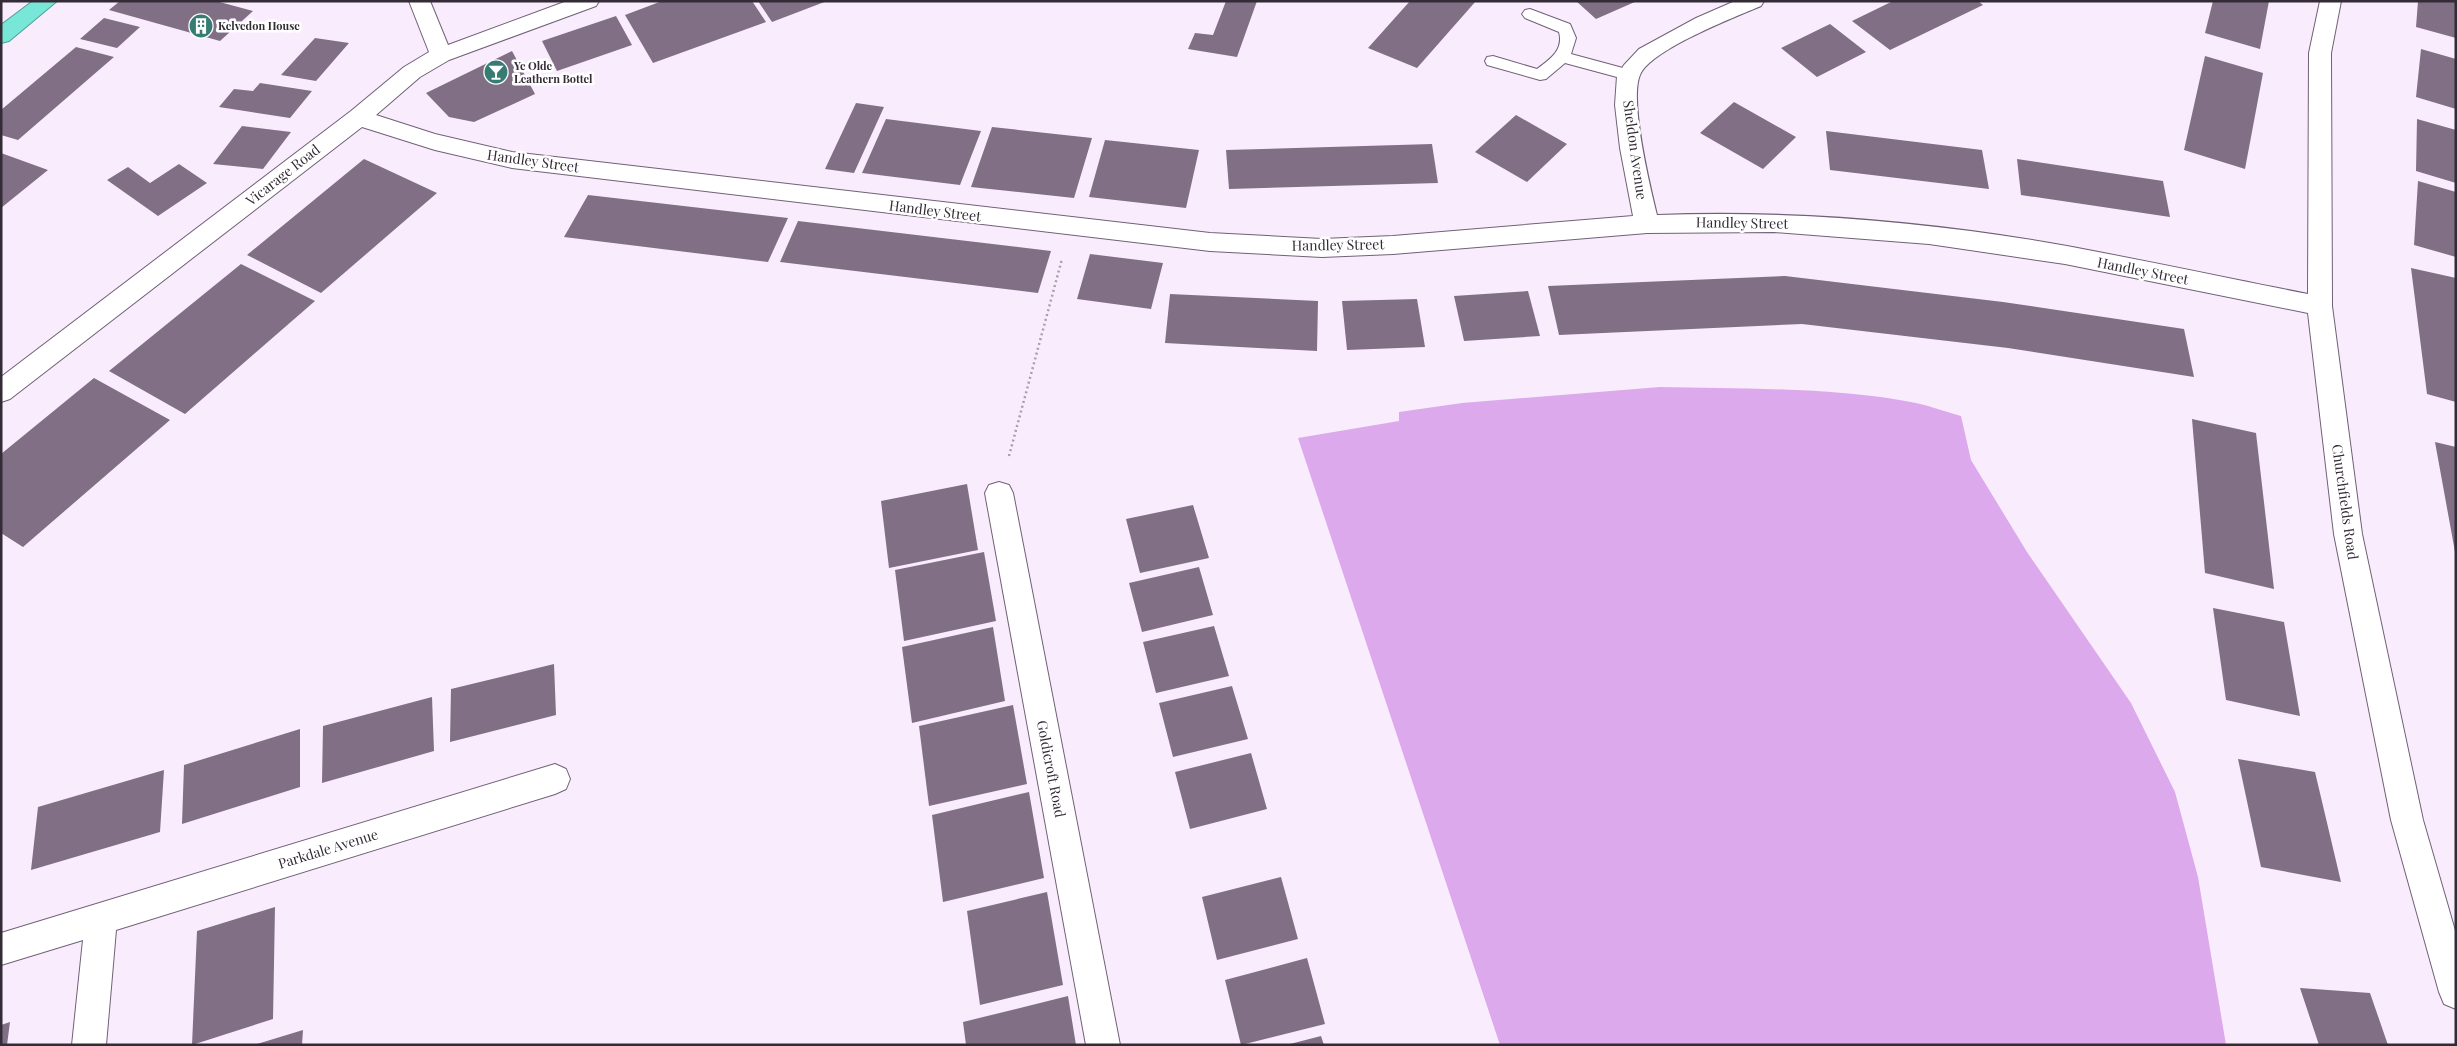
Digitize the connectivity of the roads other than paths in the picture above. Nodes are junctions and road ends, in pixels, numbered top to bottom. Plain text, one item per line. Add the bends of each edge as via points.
1 (47, 1) edge
2 (419, 1) edge
3 (589, 1) edge
4 (1754, 1) edge
5 (2331, 1) edge
6 (1530, 14) dead end
7 (1, 36) edge
8 (441, 55) junction
9 (1562, 57) junction
10 (1493, 61) dead end
11 (1628, 75) junction
12 (359, 117) junction
13 (1647, 224) junction
14 (2320, 306) junction
15 (1, 392) edge
16 (999, 493) road end
17 (555, 779) dead end
18 (101, 918) junction
19 (1, 949) edge
20 (2456, 992) edge
21 (89, 1045) edge
22 (1103, 1045) edge

1 - 7 highway
2 - 8 street
3 - 8 street, Vicarage Road
4 - 11 street via 1677,36 1642,56
5 - 14 street, Churchfields Road via 2320,54
6 - 9 lane via 1565,28 1569,39
8 - 12 street, Vicarage Road via 412,72
9 - 10 lane via 1540,75
9 - 11 lane
11 - 13 street, Sheldon Avenue via 1627,103
12 - 13 street, Handley Street via 407,135 512,160 1210,242 1322,248
12 - 15 street, Vicarage Road
13 - 14 street, Handley Street via 1774,223 1929,235 2065,255
14 - 20 street, Churchfields Road via 2350,544 2406,820
16 - 22 street, Goldicroft Road
17 - 18 street, Parkdale Avenue
18 - 19 street, Parkdale Avenue
18 - 21 street

